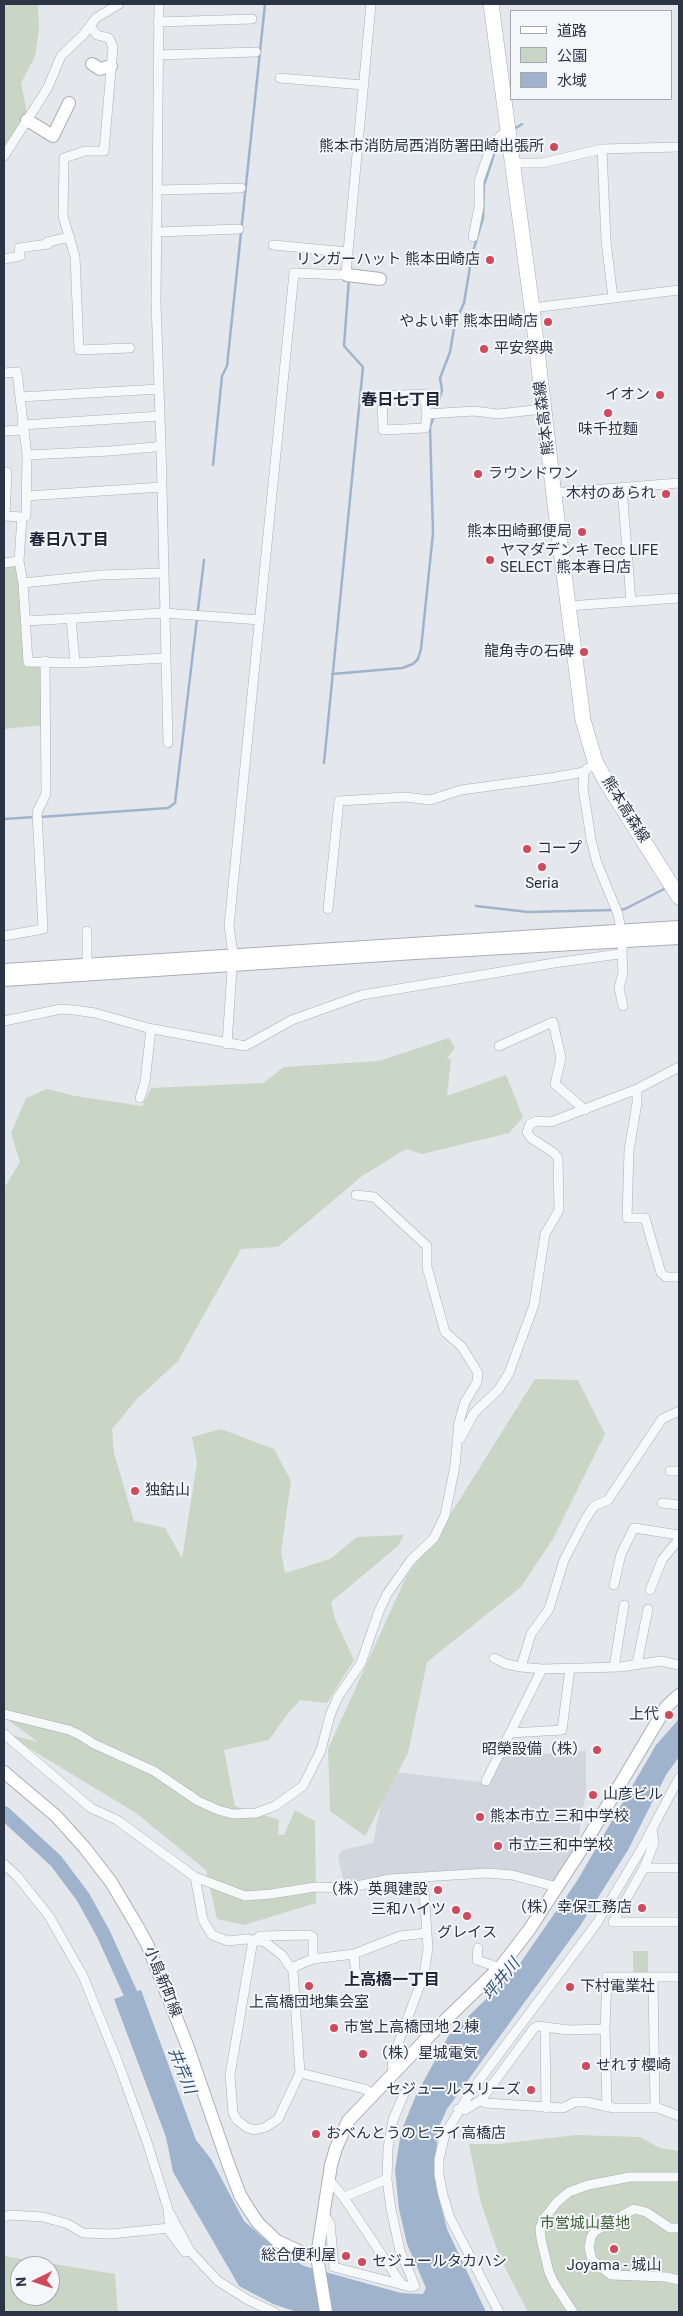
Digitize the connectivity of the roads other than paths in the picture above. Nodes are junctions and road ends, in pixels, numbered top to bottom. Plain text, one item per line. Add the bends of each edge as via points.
1 (120, 4) edge
2 (159, 4) edge
3 (371, 4) edge
4 (491, 4) edge
5 (252, 19) dead end
6 (158, 22) junction
7 (90, 26) junction
8 (256, 52) dead end
9 (158, 55) junction
10 (92, 64) dead end
11 (111, 66) junction
12 (280, 78) dead end
13 (363, 85) junction
14 (69, 103) dead end
15 (27, 120) junction
16 (509, 130) junction
17 (679, 147) edge
18 (602, 149) junction
19 (4, 156) edge
20 (513, 163) junction
21 (241, 188) dead end
22 (158, 190) junction
23 (240, 229) dead end
24 (157, 232) junction
25 (70, 237) junction
26 (473, 237) dead end
27 (273, 245) dead end
28 (348, 252) junction
29 (4, 259) edge
30 (346, 273) junction
31 (380, 279) dead end
32 (679, 290) edge
33 (613, 298) junction
34 (532, 308) junction
35 (130, 348) dead end
36 (4, 373) edge
37 (159, 389) junction
38 (20, 397) junction
39 (543, 409) junction
40 (427, 414) junction
41 (160, 416) junction
42 (23, 427) junction
43 (4, 431) edge
44 (161, 445) junction
45 (26, 455) junction
46 (7, 472) dead end
47 (679, 483) edge
48 (162, 487) junction
49 (622, 488) junction
50 (553, 493) junction
51 (26, 496) junction
52 (22, 517) junction
53 (19, 561) junction
54 (4, 563) edge
55 (164, 574) junction
56 (23, 583) junction
57 (679, 598) edge
58 (631, 601) junction
59 (568, 606) junction
60 (164, 613) junction
61 (71, 618) junction
62 (260, 620) junction
63 (26, 621) junction
64 (165, 658) junction
65 (45, 661) junction
66 (75, 662) junction
67 (168, 743) dead end
68 (595, 761) junction
69 (584, 772) junction
70 (679, 897) edge
71 (328, 909) dead end
72 (679, 927) edge
73 (87, 931) dead end
74 (4, 936) edge
75 (679, 938) edge
76 (622, 941) junction
77 (232, 960) junction
78 (4, 970) edge
79 (87, 970) junction
80 (4, 980) edge
81 (623, 1006) dead end
82 (4, 1021) edge
83 (151, 1029) junction
84 (227, 1044) junction
85 (499, 1046) dead end
86 (679, 1068) edge
87 (637, 1089) junction
88 (140, 1098) dead end
89 (584, 1110) junction
90 (356, 1195) dead end
91 (679, 1277) edge
92 (679, 1411) edge
93 (457, 1444) junction
94 (662, 1503) dead end
95 (679, 1505) edge
96 (679, 1535) edge
97 (679, 1539) edge
98 (614, 1585) dead end
99 (650, 1590) dead end
100 (624, 1605) dead end
101 (648, 1609) dead end
102 (494, 1658) dead end
103 (637, 1664) junction
104 (679, 1665) edge
105 (521, 1667) junction
106 (614, 1667) junction
107 (570, 1668) junction
108 (542, 1669) junction
109 (679, 1696) edge
110 (4, 1714) edge
111 (510, 1733) junction
112 (4, 1734) edge
113 (4, 1772) edge
114 (679, 1778) edge
115 (486, 1781) dead end
116 (652, 1829) junction
117 (4, 1864) edge
118 (644, 1868) junction
119 (679, 1868) edge
120 (195, 1877) junction
121 (423, 1877) junction
122 (557, 1887) junction
123 (679, 1922) edge
124 (427, 1933) junction
125 (254, 1941) junction
126 (478, 1948) dead end
127 (354, 1954) junction
128 (313, 1959) junction
129 (291, 1968) junction
130 (500, 1968) junction
131 (653, 1977) junction
132 (679, 1977) edge
133 (356, 1979) dead end
134 (545, 2027) junction
135 (605, 2029) junction
136 (393, 2073) junction
137 (300, 2074) junction
138 (372, 2094) junction
139 (404, 2094) dead end
140 (481, 2100) junction
141 (607, 2107) junction
142 (546, 2108) junction
143 (655, 2108) junction
144 (458, 2109) junction
145 (679, 2116) edge
146 (679, 2177) edge
147 (387, 2179) junction
148 (328, 2181) junction
149 (344, 2197) junction
150 (168, 2209) junction
151 (324, 2216) junction
152 (4, 2217) edge
153 (169, 2228) junction
154 (679, 2228) edge
155 (190, 2251) junction
156 (318, 2261) junction
157 (679, 2280) edge
158 (402, 2285) junction
159 (274, 2312) edge
160 (326, 2312) edge
161 (499, 2312) edge
162 (573, 2312) edge

1 - 7 street via 96,18
2 - 6 street
3 - 13 street
4 - 16 main road, 熊本高森線
5 - 6 street
6 - 9 street
7 - 11 street via 97,35 109,38 113,47
7 - 15 street via 61,56 47,89
8 - 9 street
9 - 22 street
10 - 11 street via 100,69
11 - 25 street via 104,151 85,151 64,158 63,216
12 - 13 street
13 - 28 street
14 - 15 street via 53,136
15 - 19 street
16 - 20 main road, 熊本高森線
16 - 26 street via 490,149 479,181 479,207
17 - 18 street
18 - 20 street via 542,163
18 - 33 street via 606,241
20 - 34 main road, 熊本高森線
21 - 22 street
22 - 24 street
23 - 24 street
24 - 37 street
25 - 29 street via 19,248 20,256
25 - 35 street via 76,264 79,350
27 - 28 street
28 - 30 street
30 - 31 street
30 - 62 street via 294,273
32 - 33 street
33 - 34 street
34 - 39 main road, 熊本高森線
36 - 38 street via 17,372
37 - 38 street
37 - 41 street
38 - 42 street
39 - 40 street via 498,414 474,411
39 - 50 main road, 熊本高森線
40 - 40 street via 425,428 383,430 382,396 424,394
41 - 42 street
41 - 44 street
42 - 43 street
42 - 45 street
44 - 45 street
44 - 48 street
45 - 51 street
46 - 52 street via 6,516
47 - 49 street
48 - 51 street
48 - 55 street
49 - 50 street
49 - 58 street
50 - 59 main road, 熊本高森線
51 - 52 street via 26,516
52 - 53 street
53 - 54 street
53 - 56 street
55 - 56 street via 100,575
55 - 60 street
56 - 63 street
57 - 58 street
58 - 59 street
59 - 68 main road, 熊本高森線 via 583,720
60 - 61 street
60 - 62 street
60 - 64 street
61 - 63 street
61 - 66 street
62 - 77 street via 229,926
63 - 65 street via 28,662
64 - 66 street
64 - 67 street
65 - 66 street
65 - 74 street via 46,794 37,812 43,929
68 - 69 street
68 - 70 main road, 熊本高森線
69 - 71 street via 461,790 430,800 405,797 339,801
69 - 76 street via 582,788 592,839 618,914
72 - 76 street
73 - 79 street
75 - 76 street
76 - 77 street via 414,948
76 - 81 street via 623,973 619,988
76 - 84 street via 619,954 362,995 292,1020 245,1046
77 - 79 street
77 - 84 street
78 - 79 street
79 - 80 street
82 - 83 street via 61,1009 95,1013
83 - 84 street
83 - 88 street
85 - 89 street via 553,1022 561,1058 555,1084
86 - 87 street
87 - 89 street
87 - 91 street via 629,1150 627,1218 645,1218 661,1273 666,1277
89 - 93 street via 551,1122 530,1124 527,1132 531,1138 558,1158 559,1210 545,1234 534,1304 509,1373 474,1413
90 - 93 street via 374,1197 427,1246 427,1266 445,1332 462,1347 478,1372 477,1382 464,1402
92 - 105 street via 662,1419 608,1500 594,1506 585,1520 564,1560 549,1608 531,1634
93 - 110 street via 445,1514 434,1538 411,1560 387,1594 361,1662 338,1696 321,1750 303,1786 280,1804 256,1813 233,1814 218,1810 198,1802 154,1771 69,1730
94 - 95 street
96 - 98 street via 634,1528 621,1554
97 - 99 street via 662,1560
100 - 106 street
101 - 103 street
102 - 105 street
103 - 104 street via 661,1661
103 - 106 street
105 - 108 street
106 - 107 street
107 - 108 street
107 - 111 street via 562,1730
108 - 111 street
109 - 122 street via 666,1707
111 - 115 street
112 - 120 street via 91,1808 116,1820
113 - 156 street, 小島新町線 via 56,1816 111,1882 147,1944 240,2195 258,2223 278,2241
114 - 116 street
116 - 118 street via 654,1843
116 - 144 street via 597,1923
117 - 150 street via 49,1916 83,1976 133,2102
118 - 119 street
118 - 123 street via 613,1922
120 - 121 street via 244,1896 315,1887 347,1888 390,1879
120 - 125 street via 203,1920 212,1935 228,1941
121 - 122 street via 487,1873 512,1875
121 - 124 street
122 - 130 street
124 - 127 street via 400,1936
124 - 136 street via 424,1974 392,2060
125 - 128 street via 260,1936 309,1934 313,1937
125 - 129 street via 265,1942 282,1955
125 - 137 street via 230,2075 237,2120 254,2130 278,2119
126 - 130 street via 477,1960
127 - 128 street
127 - 133 street
128 - 129 street
129 - 137 street
130 - 136 street
131 - 132 street
131 - 135 street via 607,1977
131 - 143 street
134 - 135 street
134 - 140 street via 534,2028
134 - 142 street
135 - 141 street
136 - 138 street
137 - 138 street via 364,2089
138 - 148 street via 348,2121 336,2148
139 - 147 street via 393,2120
140 - 142 street
140 - 144 street via 465,2110
141 - 142 street via 575,2102 563,2108
141 - 143 street
143 - 145 street
144 - 161 street via 445,2134 439,2175 450,2218
146 - 162 street via 630,2177 588,2184 569,2192 557,2202 543,2220 541,2239 549,2272
147 - 149 street
147 - 158 street via 400,2251 416,2286
148 - 149 street
148 - 151 street
149 - 158 street
150 - 153 street
150 - 155 street
151 - 156 street
151 - 158 street via 330,2223 334,2267
152 - 153 street via 43,2217 68,2224 83,2233 111,2234
153 - 155 street via 180,2247 185,2252
154 - 157 street via 670,2228 646,2212 634,2209 595,2232 589,2247 592,2260 611,2275
155 - 159 street via 224,2285
156 - 160 street

